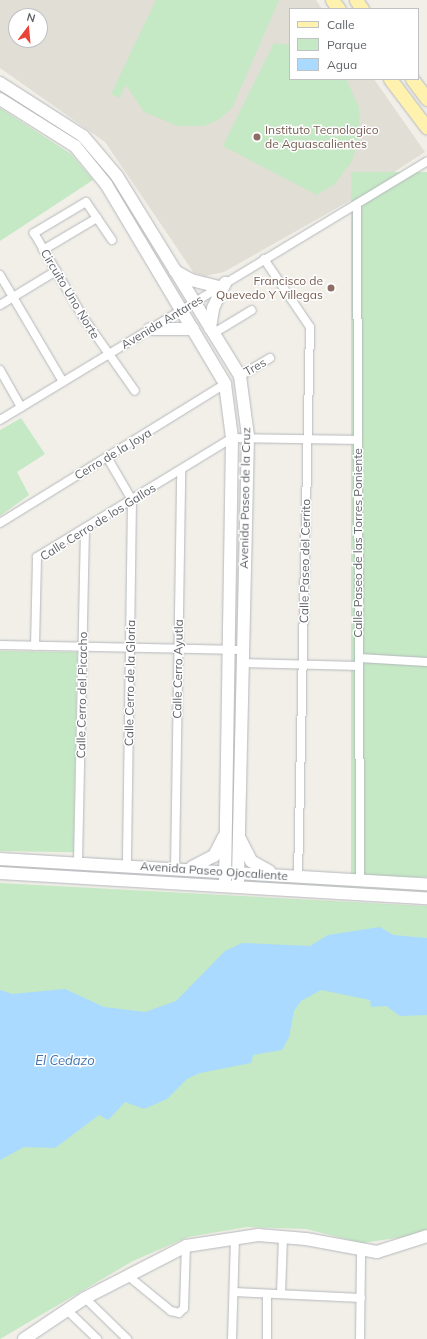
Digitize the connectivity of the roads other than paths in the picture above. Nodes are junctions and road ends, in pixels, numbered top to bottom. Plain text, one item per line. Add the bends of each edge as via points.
1 (332, 0) edge
2 (338, 8) edge
3 (391, 80) edge
4 (413, 80) edge
5 (0, 83) edge
6 (0, 99) edge
7 (427, 99) edge
8 (427, 128) edge
9 (427, 161) edge
10 (357, 206) junction
11 (97, 218) junction
12 (112, 240) dead end
13 (43, 250) junction
14 (264, 259) junction
15 (173, 270) junction
16 (56, 271) junction
17 (0, 275) edge
18 (222, 285) junction
19 (13, 297) junction
20 (194, 302) junction
21 (0, 305) edge
22 (181, 310) junction
23 (252, 310) dead end
24 (150, 329) junction
25 (194, 329) junction
26 (212, 331) junction
27 (108, 355) junction
28 (270, 358) dead end
29 (0, 370) edge
30 (240, 376) junction
31 (63, 382) junction
32 (225, 384) junction
33 (135, 392) dead end
34 (21, 408) junction
35 (0, 420) edge
36 (248, 436) junction
37 (232, 438) junction
38 (307, 438) junction
39 (358, 440) junction
40 (107, 457) junction
41 (182, 470) junction
42 (132, 500) junction
43 (0, 523) edge
44 (85, 528) junction
45 (0, 645) edge
46 (35, 646) junction
47 (83, 647) junction
48 (130, 648) junction
49 (178, 648) junction
50 (229, 650) junction
51 (242, 650) junction
52 (359, 662) junction
53 (427, 662) edge
54 (241, 663) junction
55 (303, 665) junction
56 (232, 834) junction
57 (0, 859) edge
58 (78, 862) junction
59 (127, 865) junction
60 (178, 869) junction
61 (226, 871) junction
62 (238, 872) junction
63 (0, 873) edge
64 (277, 875) junction
65 (298, 876) junction
66 (360, 880) junction
67 (427, 884) edge
68 (225, 886) junction
69 (238, 887) junction
70 (427, 898) edge
71 (283, 1236) junction
72 (427, 1236) edge
73 (235, 1237) junction
74 (186, 1246) junction
75 (361, 1252) junction
76 (127, 1275) junction
77 (234, 1292) junction
78 (267, 1294) junction
79 (281, 1294) junction
80 (85, 1298) junction
81 (360, 1298) junction
82 (67, 1310) junction
83 (28, 1338) edge
84 (97, 1339) edge
85 (127, 1339) edge
86 (232, 1339) edge
87 (267, 1339) edge
88 (360, 1339) edge

1 - 2 main road
3 - 8 main road
4 - 7 main road
5 - 15 main road, Avenida Paseo de la Cruz via 83,136 117,176
6 - 22 main road, Avenida Paseo de la Cruz via 75,146 106,184
9 - 10 street, Avenida Antares
10 - 14 street, Avenida Antares
10 - 39 street, Calle Paseo de las Torres Poniente
11 - 12 street
11 - 13 street
11 - 13 street, Circuito Uno Norte via 88,204 82,202 34,233
13 - 16 street, Circuito Uno Norte
14 - 18 street, Avenida Antares
14 - 38 street, Calle Paseo del Cerrito via 310,327
15 - 18 main road via 191,280
15 - 20 main road, Avenida Paseo de la Cruz
16 - 19 street
16 - 27 street, Circuito Uno Norte
17 - 19 street
18 - 20 street, Avenida Antares
18 - 26 main road via 213,308
19 - 21 street
19 - 31 street
20 - 22 street, Avenida Antares
20 - 26 main road, Avenida Paseo de la Cruz
22 - 24 street, Avenida Antares
22 - 25 main road, Avenida Paseo de la Cruz
23 - 26 street
24 - 25 main road
24 - 27 street, Avenida Antares
25 - 32 main road, Avenida Paseo de la Cruz
26 - 30 main road, Avenida Paseo de la Cruz
27 - 31 street, Avenida Antares
27 - 33 street, Circuito Uno Norte
28 - 30 street, Tres
29 - 34 street
30 - 36 main road, Avenida Paseo de la Cruz
31 - 34 street, Avenida Antares
32 - 37 main road, Avenida Paseo de la Cruz
32 - 40 street, Cerro de la Joya
34 - 35 street, Avenida Antares
36 - 37 street
36 - 38 street
36 - 51 main road, Avenida Paseo de la Cruz
37 - 41 street, Calle Cerro de los Gallos
37 - 50 main road, Avenida Paseo de la Cruz
38 - 39 street
38 - 55 street, Calle Paseo del Cerrito
39 - 52 street, Calle Paseo de las Torres Poniente
40 - 42 street
40 - 43 street, Cerro de la Joya
41 - 42 street, Calle Cerro de los Gallos
41 - 49 street, Calle Cerro Ayutla
42 - 44 street, Calle Cerro de los Gallos
42 - 48 street, Calle Cerro de la Gloria
44 - 46 street, Calle Cerro de los Gallos via 37,557
44 - 47 street, Calle Cerro del Picacho
45 - 46 street
46 - 47 street
47 - 48 street
47 - 58 street, Calle Cerro del Picacho
48 - 49 street
48 - 59 street, Calle Cerro de la Gloria
49 - 50 street
49 - 60 street, Calle Cerro Ayutla
50 - 51 street
50 - 56 main road, Avenida Paseo de la Cruz
51 - 54 main road, Avenida Paseo de la Cruz
52 - 53 street
52 - 55 street
52 - 66 street, Calle Paseo de las Torres Poniente
54 - 55 street
54 - 56 main road, Avenida Paseo de la Cruz
55 - 65 street, Calle Paseo del Cerrito
56 - 60 main road via 208,862
56 - 61 main road, Avenida Paseo de la Cruz
56 - 62 main road, Avenida Paseo de la Cruz
56 - 64 main road via 251,861
57 - 58 main road, Avenida Paseo Ojocaliente
58 - 59 main road, Avenida Paseo Ojocaliente
59 - 60 main road, Avenida Paseo Ojocaliente
60 - 61 main road, Avenida Paseo Ojocaliente
61 - 62 main road, Avenida Paseo Ojocaliente
61 - 68 main road, Avenida Paseo de la Cruz
62 - 64 main road, Avenida Paseo Ojocaliente
62 - 69 main road, Avenida Paseo de la Cruz
63 - 68 main road, Avenida Paseo Ojocaliente
64 - 65 main road, Avenida Paseo Ojocaliente
65 - 66 main road, Avenida Paseo Ojocaliente
66 - 67 main road, Avenida Paseo Ojocaliente
68 - 69 main road, Avenida Paseo Ojocaliente
69 - 70 main road, Avenida Paseo Ojocaliente
71 - 73 main road
71 - 75 main road
71 - 79 street
72 - 75 main road via 393,1249
73 - 74 main road
73 - 77 street
74 - 76 main road
74 - 76 street via 184,1308 179,1313 171,1311
75 - 81 street
76 - 80 main road
77 - 78 street
77 - 86 street
78 - 79 street
78 - 87 street
79 - 81 street
80 - 82 main road
80 - 85 street
81 - 88 street
82 - 83 main road
82 - 84 street

